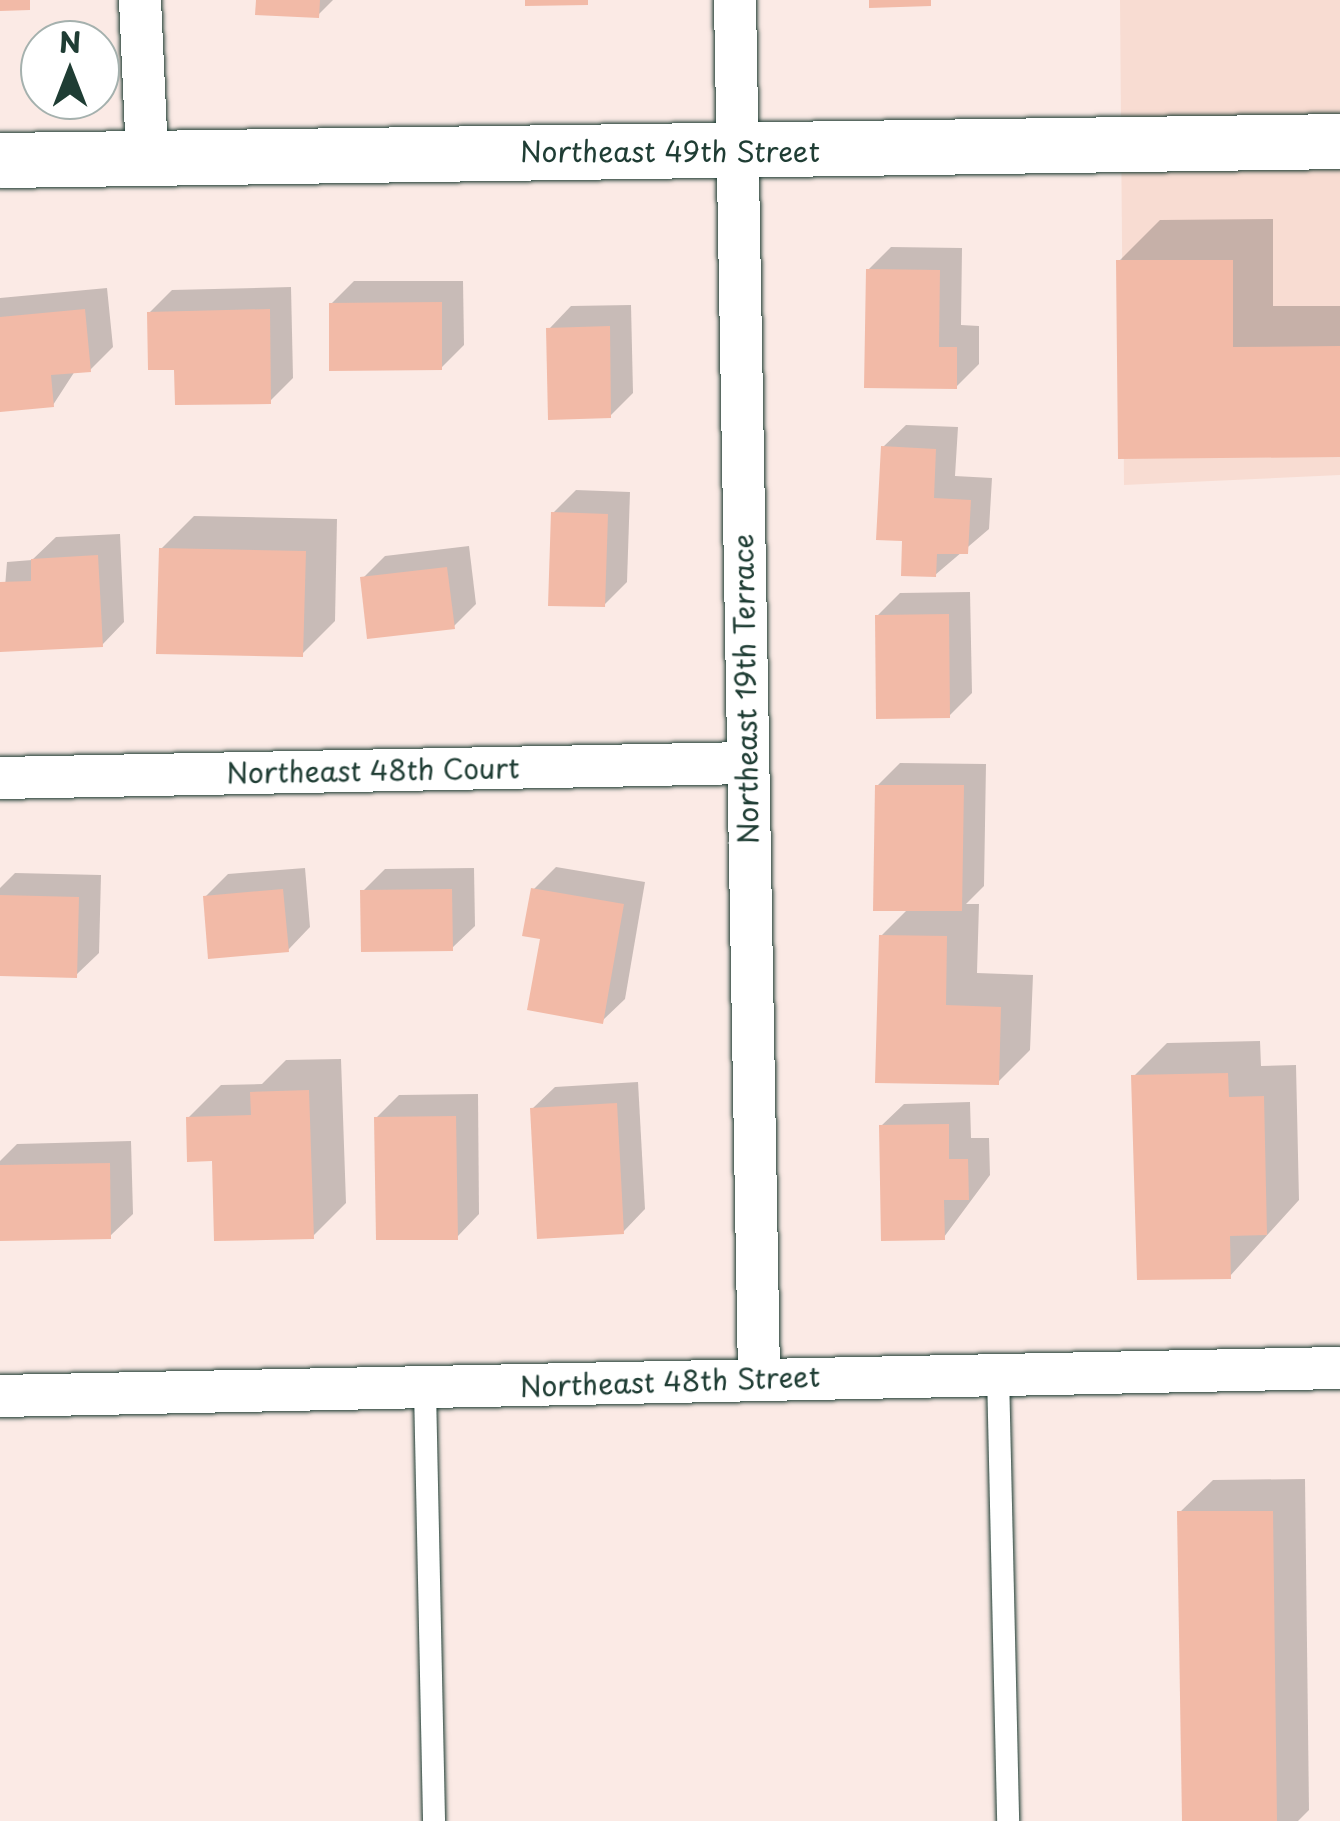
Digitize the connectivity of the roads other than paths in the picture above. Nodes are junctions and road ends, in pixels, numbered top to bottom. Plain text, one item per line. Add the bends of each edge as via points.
1 (140, 0) edge
2 (735, 0) edge
3 (1340, 141) edge
4 (738, 150) junction
5 (146, 156) junction
6 (0, 160) edge
7 (746, 763) junction
8 (0, 778) edge
9 (1340, 1368) edge
10 (998, 1372) junction
11 (759, 1378) junction
12 (425, 1389) junction
13 (0, 1396) edge
14 (434, 1821) edge
15 (1008, 1821) edge

1 - 5 street
2 - 4 street, Northeast 19th Terrace
3 - 4 street, Northeast 49th Street
4 - 5 street, Northeast 49th Street
4 - 7 street, Northeast 19th Terrace
5 - 6 street, Northeast 49th Street
7 - 8 street, Northeast 48th Court
7 - 11 street, Northeast 19th Terrace
9 - 10 street, Northeast 48th Street
10 - 11 street, Northeast 48th Street
10 - 15 lane
11 - 12 street, Northeast 48th Street
12 - 13 street, Northeast 48th Street
12 - 14 lane

